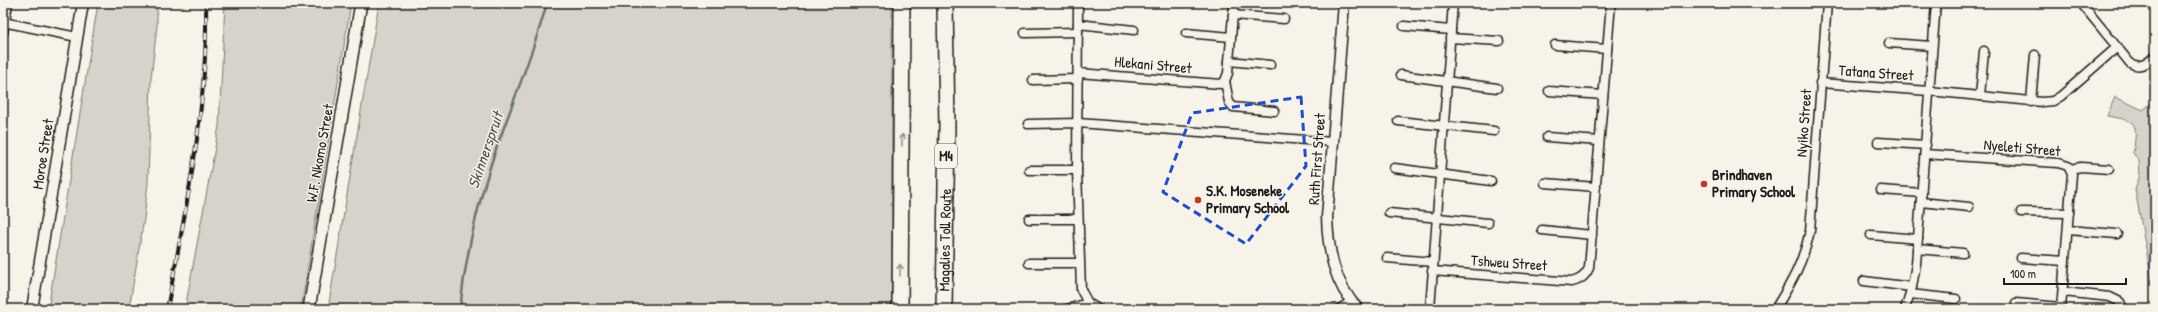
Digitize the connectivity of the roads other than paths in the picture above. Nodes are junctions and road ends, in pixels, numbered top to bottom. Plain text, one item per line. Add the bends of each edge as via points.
1 (8, 3) edge
2 (83, 3) edge
3 (361, 3) edge
4 (898, 3) edge
5 (902, 3) edge
6 (945, 3) edge
7 (950, 3) edge
8 (1078, 3) edge
9 (1234, 3) edge
10 (1344, 3) edge
11 (1453, 3) edge
12 (1610, 3) edge
13 (1827, 3) edge
14 (1936, 3) edge
15 (2081, 3) edge
16 (1233, 15) junction
17 (1284, 18) dead end
18 (4, 23) edge
19 (1404, 26) dead end
20 (1078, 28) junction
21 (1134, 30) dead end
22 (3, 33) edge
23 (1025, 33) dead end
24 (1186, 33) dead end
25 (1450, 34) junction
26 (77, 37) junction
27 (1231, 38) junction
28 (1499, 41) dead end
29 (1889, 43) dead end
30 (1555, 44) dead end
31 (1932, 46) junction
32 (2116, 48) junction
33 (1607, 49) junction
34 (1984, 51) dead end
35 (2035, 55) dead end
36 (2155, 56) edge
37 (1229, 61) junction
38 (1270, 65) dead end
39 (1401, 75) dead end
40 (1078, 76) junction
41 (1033, 80) dead end
42 (1225, 81) junction
43 (1446, 82) junction
44 (1820, 83) junction
45 (1497, 88) dead end
46 (1549, 91) dead end
47 (1929, 91) junction
48 (1603, 95) junction
49 (1980, 96) junction
50 (2031, 102) junction
51 (1274, 111) dead end
52 (902, 112) junction
53 (1398, 120) dead end
54 (1078, 123) junction
55 (1028, 124) dead end
56 (1443, 126) junction
57 (947, 127) junction
58 (1494, 131) dead end
59 (1547, 137) dead end
60 (1600, 141) junction
61 (1333, 142) junction
62 (1878, 142) dead end
63 (1926, 145) junction
64 (1925, 154) junction
65 (1394, 168) dead end
66 (2070, 169) junction
67 (2109, 169) dead end
68 (1029, 170) dead end
69 (1077, 170) junction
70 (1440, 173) junction
71 (1491, 181) dead end
72 (1545, 183) dead end
73 (1596, 187) junction
74 (1881, 190) dead end
75 (1922, 192) junction
76 (1921, 202) junction
77 (1969, 207) dead end
78 (2021, 212) dead end
79 (1389, 213) dead end
80 (2069, 213) junction
81 (1436, 218) junction
82 (1030, 219) dead end
83 (1078, 219) junction
84 (1488, 223) dead end
85 (1542, 230) dead end
86 (2068, 230) junction
87 (2117, 234) dead end
88 (1592, 235) junction
89 (1872, 235) dead end
90 (1918, 239) junction
91 (1917, 249) junction
92 (1963, 253) dead end
93 (1387, 258) dead end
94 (2021, 258) dead end
95 (1433, 262) junction
96 (2065, 262) junction
97 (1029, 263) dead end
98 (1079, 263) junction
99 (1432, 272) junction
100 (1864, 281) dead end
101 (1911, 291) junction
102 (2063, 292) junction
103 (1956, 299) dead end
104 (2016, 303) dead end
105 (1354, 305) edge
106 (1092, 307) edge
107 (2061, 308) edge
108 (32, 309) edge
109 (309, 309) edge
110 (900, 309) edge
111 (944, 309) edge
112 (1067, 309) edge
113 (1339, 309) edge
114 (1430, 309) edge
115 (1775, 309) edge
116 (1905, 309) edge
117 (2123, 309) edge

1 - 18 street
2 - 26 street, Moroe Street
3 - 109 main road, W.F. Nkomo Street
4 - 52 highway
5 - 52 highway
6 - 57 highway, Magalies Toll Route / M4
7 - 57 highway
8 - 20 street
9 - 16 street
10 - 61 street, Ruth First Street
11 - 25 street
12 - 33 street
13 - 44 street, Nyiko Street
14 - 31 street
15 - 32 street
16 - 17 street
16 - 27 street
18 - 22 street
18 - 26 street
19 - 25 street
20 - 21 street
20 - 23 street
20 - 40 street
24 - 27 street
25 - 28 street
25 - 43 street
26 - 108 street, Moroe Street
27 - 37 street
29 - 31 street
30 - 33 street
31 - 47 street
32 - 36 street via 2136,66 2146,64
32 - 50 street, Tatana Street via 2061,96 2053,101
33 - 48 street
34 - 49 street
35 - 50 street
37 - 38 street
37 - 42 street
39 - 43 street
40 - 41 street, Hlekani Street
40 - 42 street, Hlekani Street via 1217,85
40 - 54 street
42 - 51 street via 1229,102 1233,107
43 - 45 street
43 - 56 street
44 - 47 street, Tatana Street
44 - 115 street, Nyiko Street via 1810,232 1796,277
46 - 48 street
47 - 49 street, Tatana Street
47 - 63 street
48 - 60 street
49 - 50 street, Tatana Street
110 -> 52 highway
53 - 56 street
54 - 55 street
54 - 61 street
54 - 69 street
56 - 58 street
56 - 70 street
57 - 111 highway, Magalies Toll Route / M4
59 - 60 street
60 - 73 street
61 - 105 street, Ruth First Street via 1327,216 1328,242 1333,265
62 - 63 street
63 - 64 street
64 - 66 street, Nyeleti Street via 2058,163
64 - 75 street
65 - 70 street
66 - 67 street
66 - 80 street, Nyeleti Street via 2072,174
68 - 69 street
69 - 83 street
70 - 71 street
70 - 81 street
72 - 73 street
73 - 88 street
74 - 75 street
75 - 76 street
76 - 77 street
76 - 90 street
78 - 80 street
79 - 81 street
80 - 86 street, Nyeleti Street
81 - 84 street
81 - 95 street
82 - 83 street
83 - 98 street
85 - 88 street
86 - 87 street
86 - 96 street, Nyeleti Street
88 - 99 street, Tshweu Street via 1589,268 1584,277 1572,282
89 - 90 street
90 - 91 street
91 - 92 street
91 - 101 street
93 - 95 street
94 - 96 street
95 - 99 street
96 - 102 street, Nyeleti Street
97 - 98 street
98 - 106 street via 1081,290
99 - 114 street
100 - 101 street
101 - 103 street
101 - 116 street
102 - 107 street, Nyeleti Street
102 - 117 street via 2110,297 2120,302
104 - 107 street, Nyeleti Street
105 - 113 street
106 - 112 street

